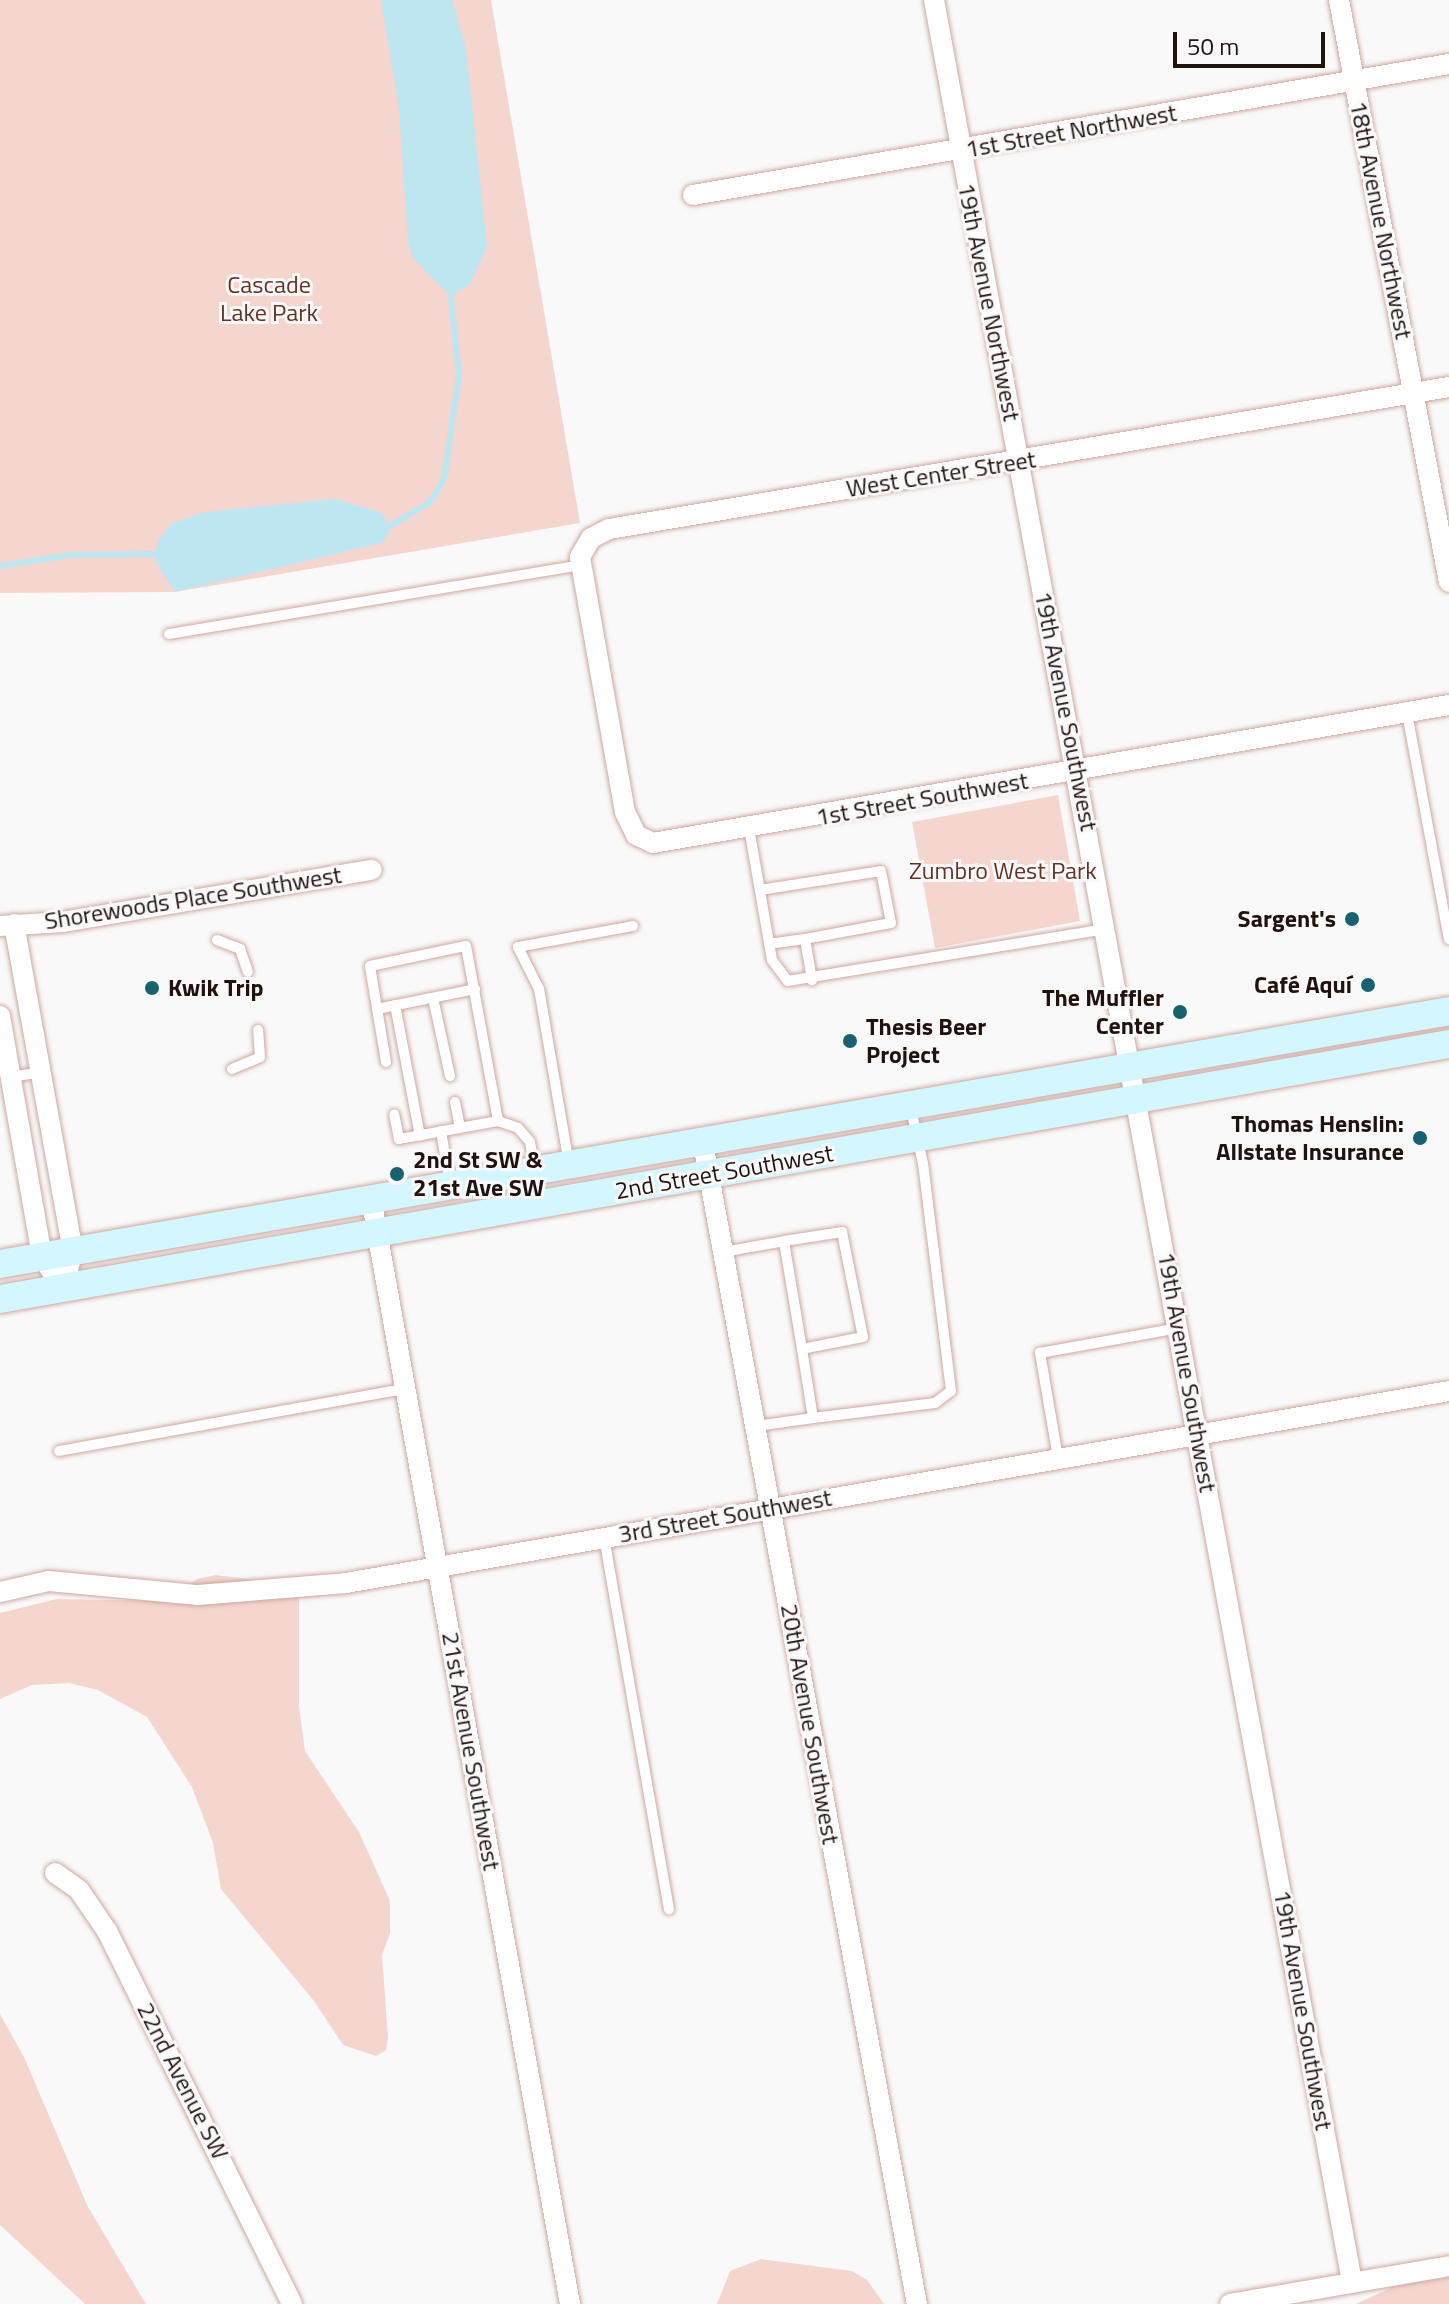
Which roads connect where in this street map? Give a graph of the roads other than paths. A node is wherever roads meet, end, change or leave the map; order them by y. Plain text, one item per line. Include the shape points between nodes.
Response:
1 (934, 0) edge
2 (1339, 0) edge
3 (1449, 64) edge
4 (1354, 81) junction
5 (961, 151) junction
6 (693, 195) dead end
7 (1449, 387) edge
8 (1415, 393) junction
9 (1019, 462) junction
10 (580, 565) junction
11 (1449, 582) edge
12 (169, 634) dead end
13 (1449, 705) edge
14 (1407, 713) junction
15 (1077, 772) junction
16 (749, 828) junction
17 (372, 870) dead end
18 (760, 890) junction
19 (7, 925) edge
20 (633, 926) dead end
21 (1107, 929) junction
22 (805, 939) junction
23 (1449, 939) edge
24 (217, 940) dead end
25 (769, 944) junction
26 (248, 972) dead end
27 (812, 980) junction
28 (475, 989) junction
29 (433, 998) junction
30 (395, 1005) junction
31 (377, 1009) junction
32 (1449, 1011) edge
33 (0, 1016) edge
34 (258, 1030) dead end
35 (1449, 1044) edge
36 (386, 1062) dead end
37 (232, 1069) dead end
38 (1134, 1069) junction
39 (41, 1072) junction
40 (450, 1076) dead end
41 (11, 1077) junction
42 (1139, 1099) junction
43 (455, 1102) dead end
44 (910, 1107) junction
45 (394, 1114) dead end
46 (498, 1121) junction
47 (460, 1128) junction
48 (441, 1131) junction
49 (420, 1136) junction
50 (917, 1137) junction
51 (703, 1143) junction
52 (569, 1166) junction
53 (535, 1171) junction
54 (709, 1175) junction
55 (450, 1185) junction
56 (371, 1198) junction
57 (377, 1233) junction
58 (784, 1241) junction
59 (73, 1251) junction
60 (723, 1252) junction
61 (42, 1257) junction
62 (0, 1264) edge
63 (63, 1288) junction
64 (0, 1299) edge
65 (1179, 1328) junction
66 (802, 1349) junction
67 (405, 1389) junction
68 (1449, 1391) edge
69 (813, 1418) junction
70 (756, 1426) junction
71 (1197, 1435) junction
72 (59, 1451) dead end
73 (1058, 1458) junction
74 (770, 1507) junction
75 (604, 1537) junction
76 (438, 1566) junction
77 (0, 1592) edge
78 (55, 1873) dead end
79 (669, 1909) dead end
80 (1449, 2266) edge
81 (1352, 2283) junction
82 (292, 2304) edge
83 (570, 2304) edge
84 (917, 2304) edge
85 (1230, 2304) edge

1 - 5 street, 19th Avenue Northwest
2 - 4 street, 18th Avenue Northwest
3 - 4 street, 1st Street Northwest
4 - 5 street, 1st Street Northwest
4 - 8 street, 18th Avenue Northwest
5 - 6 street, 1st Street Northwest
5 - 9 street, 19th Avenue Northwest
7 - 8 street, West Center Street
8 - 9 street, West Center Street
8 - 11 street, 18th Avenue Northwest
9 - 10 street, West Center Street via 609,529 585,545
9 - 15 street, 19th Avenue Southwest
10 - 12 lane
10 - 16 street, 1st Street Southwest via 625,812 636,835 664,843
13 - 14 street, 1st Street Southwest
14 - 15 street, 1st Street Southwest
14 - 23 lane
15 - 16 street, 1st Street Southwest
15 - 21 street, 19th Avenue Southwest
16 - 18 lane
17 - 19 street, Shorewoods Place Southwest via 63,922
18 - 22 lane via 881,871 891,923
18 - 25 lane
19 - 39 street, Shorewoods Place Southwest
20 - 52 lane via 518,947 539,989
21 - 27 lane
21 - 38 street, 19th Avenue Southwest
22 - 25 lane
22 - 27 lane
24 - 26 lane via 240,949
25 - 27 lane via 781,976 797,983
28 - 29 lane
28 - 31 lane via 466,946 370,966
28 - 46 lane
29 - 30 lane
29 - 40 lane
30 - 31 lane
30 - 49 lane
31 - 36 lane
32 - 38 main road, 2nd Street Southwest
33 - 41 street
34 - 37 lane via 260,1057
35 - 42 main road, 2nd Street Southwest
38 - 42 street, 19th Avenue Southwest
38 - 44 main road, 2nd Street Southwest
39 - 41 lane
39 - 59 street, Shorewoods Place Southwest
41 - 61 street
42 - 50 main road, 2nd Street Southwest
42 - 65 street, 19th Avenue Southwest
43 - 47 lane
44 - 50 lane
44 - 51 main road, 2nd Street Southwest
45 - 49 lane via 399,1139
46 - 47 lane
46 - 53 lane via 518,1128 530,1142
47 - 48 lane
48 - 49 lane
48 - 55 lane
50 - 54 main road, 2nd Street Southwest
50 - 69 lane via 951,1391 935,1403
51 - 52 main road, 2nd Street Southwest
51 - 54 street, 20th Avenue Southwest
52 - 53 main road, 2nd Street Southwest
53 - 55 main road, 2nd Street Southwest
54 - 57 main road, 2nd Street Southwest
54 - 60 street, 20th Avenue Southwest
55 - 56 main road, 2nd Street Southwest
56 - 57 street, 21st Avenue Southwest
56 - 59 main road, 2nd Street Southwest
57 - 63 main road, 2nd Street Southwest
57 - 67 street, 21st Avenue Southwest
58 - 60 lane
58 - 66 lane
58 - 66 lane via 842,1232 863,1337
59 - 61 main road, 2nd Street Southwest
59 - 63 street, Shorewoods Place Southwest
60 - 70 street, 20th Avenue Southwest
61 - 62 main road, 2nd Street Southwest
61 - 63 street
63 - 64 main road, 2nd Street Southwest
65 - 71 street, 19th Avenue Southwest
65 - 73 lane via 1040,1353
66 - 69 lane
67 - 72 lane
67 - 76 street, 21st Avenue Southwest
68 - 71 street, 3rd Street Southwest
69 - 70 lane
70 - 74 street, 20th Avenue Southwest
71 - 73 street, 3rd Street Southwest
71 - 81 street, 19th Avenue Southwest
73 - 74 street, 3rd Street Southwest
74 - 75 street, 3rd Street Southwest
74 - 84 street, 20th Avenue Southwest
75 - 76 street, 3rd Street Southwest
75 - 79 lane
76 - 77 street, 3rd Street Southwest via 245,1593 175,1594 76,1580
76 - 83 street, 21st Avenue Southwest
78 - 82 street, 22nd Avenue SW via 79,1890 107,1931
80 - 81 street
81 - 85 street

